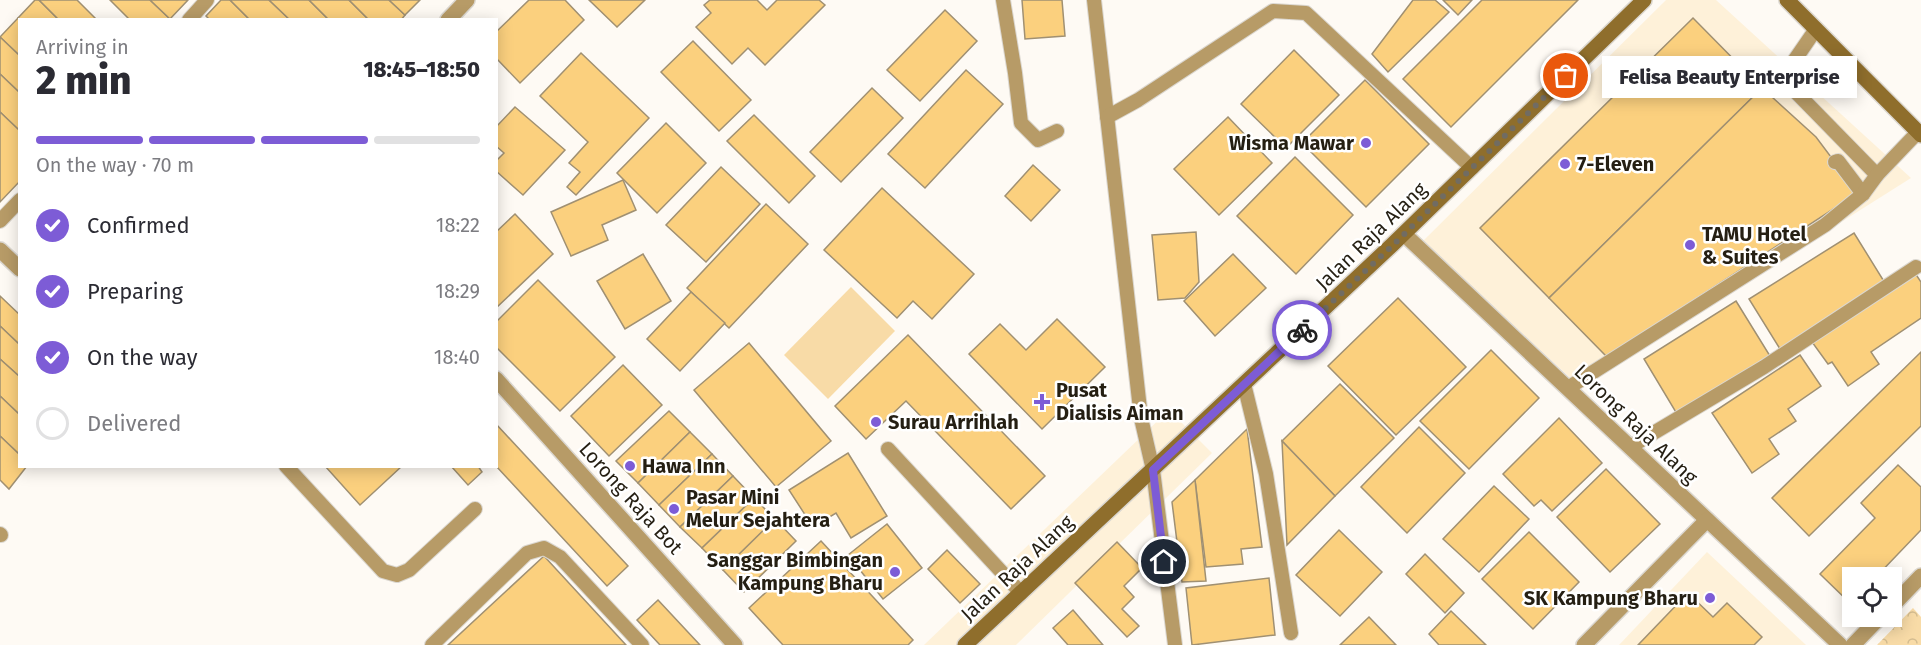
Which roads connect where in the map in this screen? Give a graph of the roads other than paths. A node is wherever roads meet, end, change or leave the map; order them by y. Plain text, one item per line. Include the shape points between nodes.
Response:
1 (207, 0) edge
2 (467, 0) edge
3 (1003, 0) edge
4 (1094, 0) edge
5 (1644, 0) edge
6 (1787, 0) edge
7 (191, 18) edge
8 (450, 18) edge
9 (1816, 29) junction
10 (1107, 117) junction
11 (1057, 131) dead end
12 (1920, 133) edge
13 (1835, 162) dead end
14 (1472, 168) junction
15 (1877, 175) junction
16 (1863, 194) junction
17 (18, 202) edge
18 (0, 220) edge
19 (1404, 234) junction
20 (1, 252) edge
21 (18, 267) edge
22 (1916, 267) dead end
23 (498, 381) edge
24 (1244, 384) junction
25 (1568, 388) junction
26 (1630, 447) junction
27 (888, 449) dead end
28 (288, 468) edge
29 (1153, 470) junction
30 (475, 509) dead end
31 (1707, 520) junction
32 (1921, 576) edge
33 (1021, 593) junction
34 (1902, 596) edge
35 (1870, 627) edge
36 (1290, 633) dead end
37 (432, 645) edge
38 (642, 645) edge
39 (735, 645) edge
40 (965, 645) edge
41 (1175, 645) edge
42 (1584, 645) edge
43 (1840, 645) edge
44 (1853, 645) edge

1 - 7 lane
2 - 8 street
3 - 11 lane via 1021,123 1038,140
4 - 10 lane
5 - 14 street, Jalan Raja Alang
6 - 9 street
9 - 12 street
9 - 15 lane via 1794,61 1786,82
10 - 14 lane via 1273,11 1306,13
10 - 29 lane via 1141,418
12 - 15 lane
13 - 16 lane
14 - 19 street, Jalan Raja Alang
15 - 16 lane
16 - 25 lane via 1825,225
17 - 18 lane
19 - 24 street, Jalan Raja Alang
19 - 25 street, Lorong Raja Alang
20 - 21 street
22 - 26 lane via 1764,367
23 - 39 street, Lorong Raja Bot
24 - 29 street, Jalan Raja Alang
24 - 36 lane via 1266,474
25 - 26 street, Lorong Raja Alang
26 - 31 street, Lorong Raja Alang
27 - 33 lane
28 - 30 lane via 383,571 397,575 409,570
29 - 33 street, Jalan Raja Alang
29 - 41 lane
31 - 42 street
31 - 43 street, Lorong Raja Alang
32 - 34 street
33 - 40 street, Jalan Raja Alang
35 - 44 street
37 - 38 lane via 527,553 544,548 560,557

